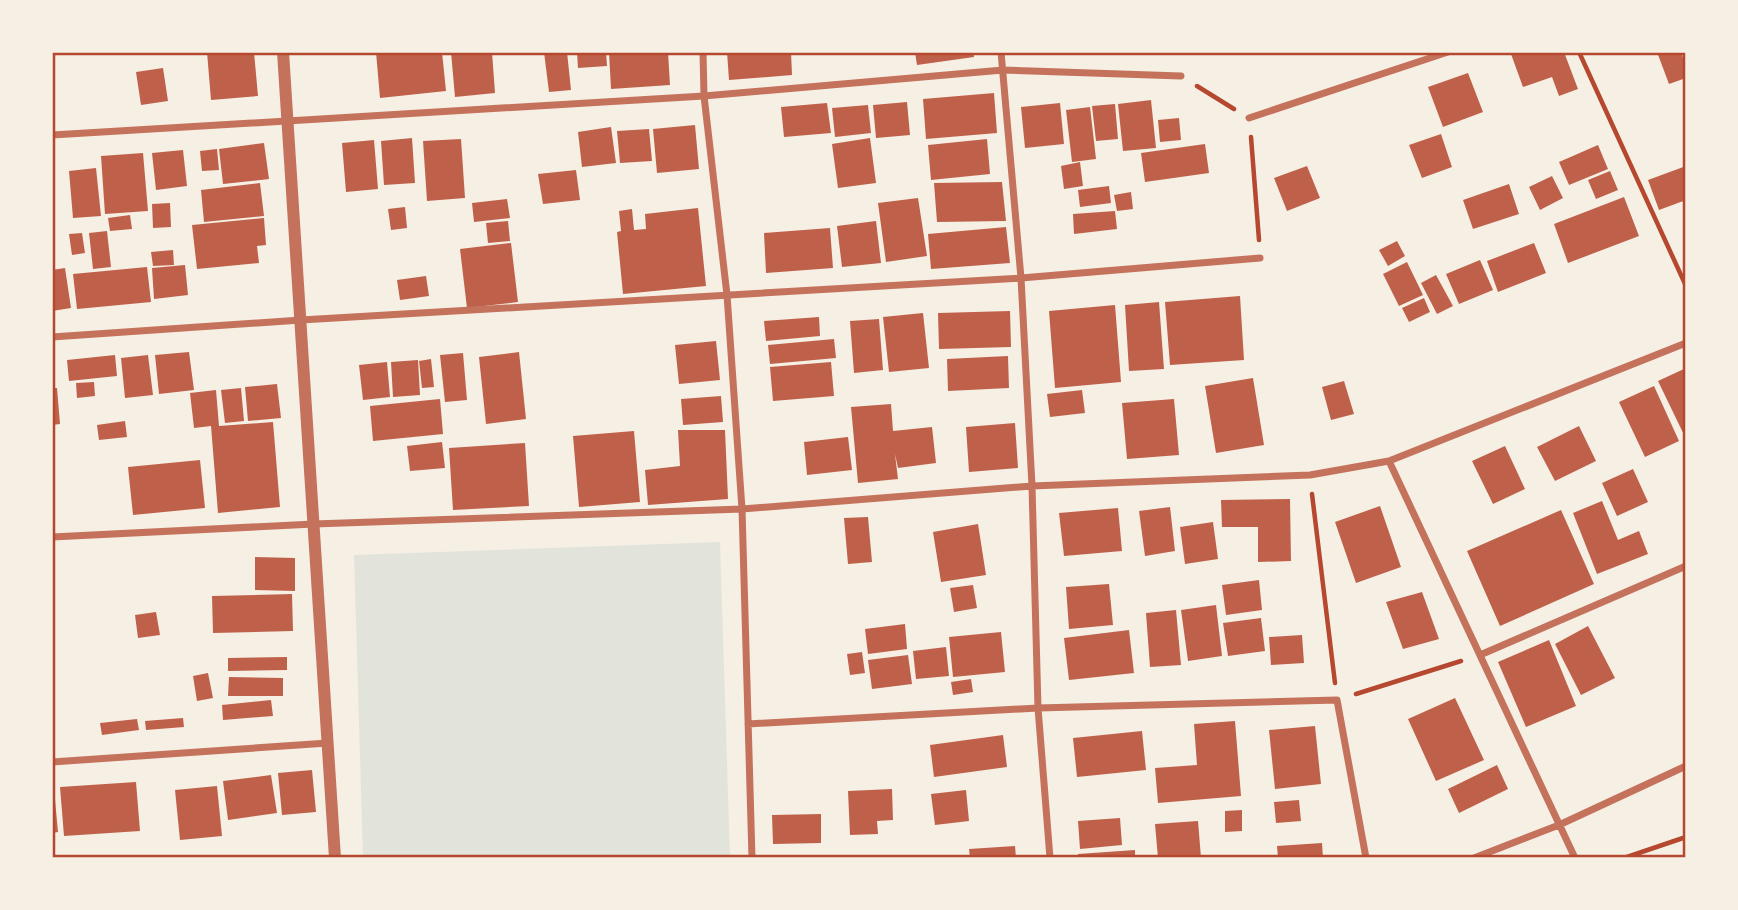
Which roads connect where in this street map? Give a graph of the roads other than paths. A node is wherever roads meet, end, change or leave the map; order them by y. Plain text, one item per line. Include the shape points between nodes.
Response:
1 (283, 52) edge
2 (703, 52) edge
3 (1001, 52) edge
4 (1448, 52) edge
5 (1003, 70) junction
6 (1181, 76) road end
7 (704, 96) junction
8 (1249, 118) road end
9 (288, 122) junction
10 (52, 135) edge
11 (1260, 258) road end
12 (1021, 278) junction
13 (727, 295) junction
14 (300, 320) junction
15 (52, 337) edge
16 (1685, 343) edge
17 (1389, 461) junction
18 (1032, 486) junction
19 (742, 509) junction
20 (314, 524) junction
21 (52, 537) edge
22 (1685, 566) edge
23 (1480, 655) junction
24 (1038, 708) junction
25 (748, 724) junction
26 (328, 743) junction
27 (52, 762) edge
28 (1685, 766) edge
29 (1559, 825) junction
30 (335, 858) edge
31 (752, 858) edge
32 (1050, 858) edge
33 (1366, 858) edge
34 (1474, 858) edge
35 (1575, 858) edge

1 - 9 street
2 - 7 street
3 - 5 street
4 - 8 street
5 - 6 street
5 - 7 street
5 - 12 street
7 - 9 street
7 - 13 street
9 - 10 street
9 - 14 street
11 - 12 street
12 - 13 street
12 - 18 street
13 - 14 street
13 - 19 street
14 - 15 street
14 - 20 street
16 - 17 street
17 - 18 street via 1310,475
17 - 23 street
18 - 19 street
18 - 24 street
19 - 20 street
19 - 25 street
20 - 21 street
20 - 26 street
22 - 23 street
23 - 29 street
24 - 25 street
24 - 32 street
24 - 33 street via 1337,700
25 - 31 street
26 - 27 street
26 - 30 street
28 - 29 street
29 - 34 street
29 - 35 street

